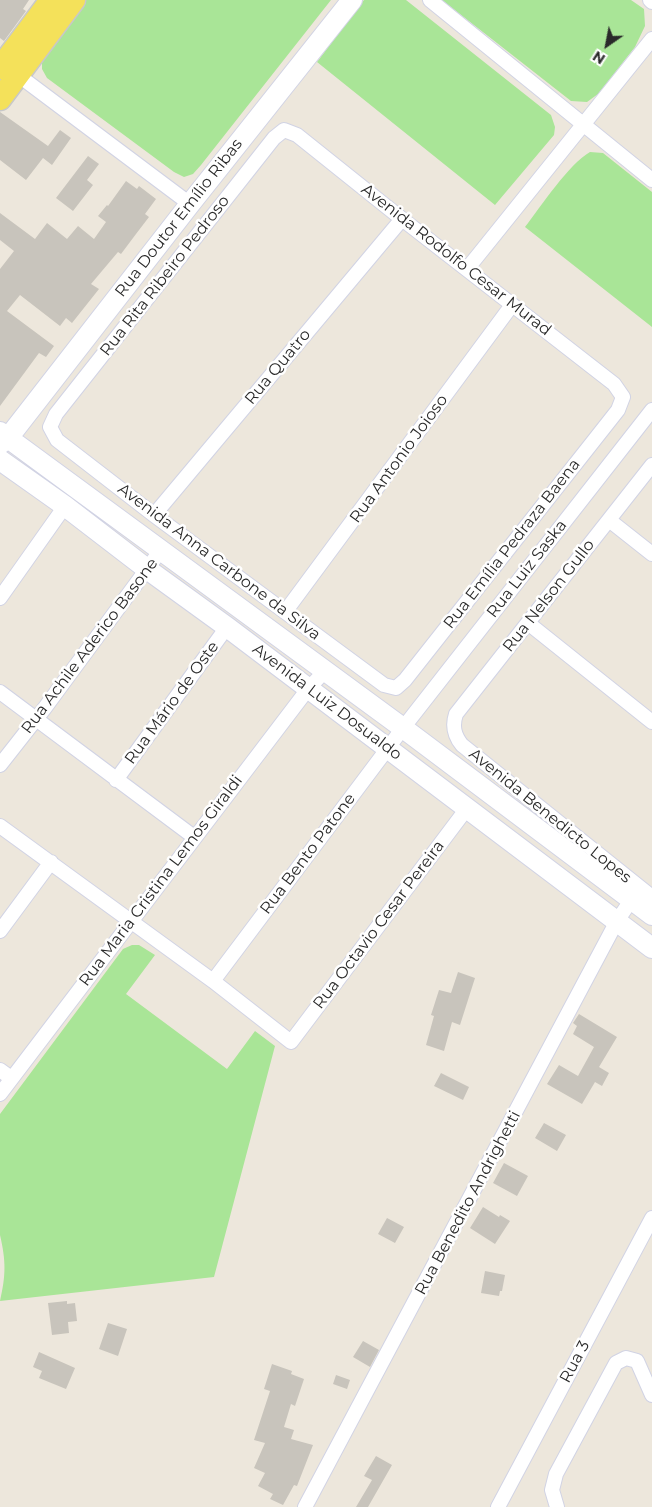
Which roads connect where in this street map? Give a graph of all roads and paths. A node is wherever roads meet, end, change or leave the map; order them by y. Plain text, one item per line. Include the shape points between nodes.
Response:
1 (51, 0) edge
2 (74, 0) edge
3 (352, 0) edge
4 (430, 0) edge
5 (652, 39) edge
6 (5, 67) edge
7 (0, 99) edge
8 (583, 124) junction
9 (284, 130) joint
10 (652, 180) edge
11 (190, 204) junction
12 (402, 219) junction
13 (467, 269) junction
14 (512, 305) junction
15 (623, 397) joint
16 (652, 410) edge
17 (50, 427) joint
18 (3, 438) edge
19 (0, 460) edge
20 (652, 465) edge
21 (65, 506) junction
22 (154, 514) junction
23 (608, 520) junction
24 (161, 550) junction
25 (652, 554) edge
26 (147, 569) junction
27 (0, 598) edge
28 (285, 612) junction
29 (528, 623) junction
30 (227, 626) junction
31 (326, 671) junction
32 (396, 688) joint
33 (308, 689) junction
34 (0, 692) edge
35 (36, 719) junction
36 (652, 722) edge
37 (403, 728) junction
38 (454, 730) joint
39 (388, 748) junction
40 (0, 765) edge
41 (116, 780) junction
42 (468, 807) junction
43 (0, 826) edge
44 (194, 837) junction
45 (50, 862) junction
46 (652, 897) edge
47 (632, 899) junction
48 (652, 915) edge
49 (132, 921) junction
50 (617, 921) junction
51 (0, 932) edge
52 (652, 948) edge
53 (213, 981) junction
54 (0, 1070) edge
55 (11, 1078) junction
56 (0, 1094) edge
57 (652, 1218) edge
58 (652, 1395) edge
59 (305, 1507) edge
60 (498, 1507) edge
61 (557, 1507) edge

1 - 6 main road
2 - 6 main road
3 - 11 street, Rua Doutor Emílio Ribas
4 - 8 street
5 - 8 street
6 - 7 main road
6 - 11 street
8 - 10 street
8 - 13 street
9 - 12 street, Avenida Rodolfo Cesar Murad via 297,134
9 - 17 street, Rua Rita Ribeiro Pedroso via 268,145 56,414
11 - 18 street, Rua Doutor Emílio Ribas
12 - 13 street, Avenida Rodolfo Cesar Murad
12 - 22 street, Rua Quatro
13 - 14 street, Avenida Rodolfo Cesar Murad
14 - 15 street, Avenida Rodolfo Cesar Murad via 614,384
14 - 28 street, Rua Antonio Joioso
15 - 32 street, Rua Emília Pedraza Baena via 618,410 412,673
16 - 37 street, Rua Luiz Saska
17 - 22 street, Avenida Anna Carbone da Silva via 57,440
18 - 24 street, Avenida Luiz Dosualdo
19 - 21 street, Avenida Luiz Dosualdo
20 - 23 street, Rua Nelson Gullo
21 - 26 street, Avenida Luiz Dosualdo
21 - 27 street
22 - 28 street, Avenida Anna Carbone da Silva
23 - 25 street
23 - 29 street, Rua Nelson Gullo
24 - 26 street, Rua Achile Aderico Basone
24 - 31 street, Avenida Luiz Dosualdo
26 - 30 street, Avenida Luiz Dosualdo
26 - 35 street, Rua Achile Aderico Basone
28 - 32 street, Avenida Anna Carbone da Silva via 384,685
29 - 36 street
29 - 38 street, Rua Nelson Gullo via 456,714
30 - 33 street, Avenida Luiz Dosualdo
30 - 41 street, Rua Mário de Oste
31 - 33 street, Rua Maria Cristina Lemos Giraldi
31 - 37 street, Avenida Luiz Dosualdo
33 - 39 street, Avenida Luiz Dosualdo
33 - 44 street, Rua Maria Cristina Lemos Giraldi
34 - 35 street
35 - 40 street, Rua Achile Aderico Basone
35 - 41 street
37 - 39 street, Rua Bento Patone
37 - 47 street, Avenida Luiz Dosualdo
38 - 46 street, Avenida Benedicto Lopes via 462,746
39 - 42 street, Avenida Luiz Dosualdo
39 - 53 street, Rua Bento Patone
41 - 44 street
42 - 50 street, Avenida Luiz Dosualdo
42 - 53 street, Rua Octavio Cesar Pereira via 291,1042
43 - 45 street
44 - 49 street, Rua Maria Cristina Lemos Giraldi
45 - 49 street
45 - 51 street
47 - 48 street, Avenida Luiz Dosualdo
47 - 50 street, Rua Benedito Andrighetti
49 - 53 street
49 - 55 street, Rua Maria Cristina Lemos Giraldi
50 - 52 street, Avenida Luiz Dosualdo
50 - 59 street, Rua Benedito Andrighetti
54 - 55 street
55 - 56 street, Rua Maria Cristina Lemos Giraldi
57 - 60 street, Rua 3
58 - 61 street via 638,1363 626,1358 615,1365 556,1474 553,1495

